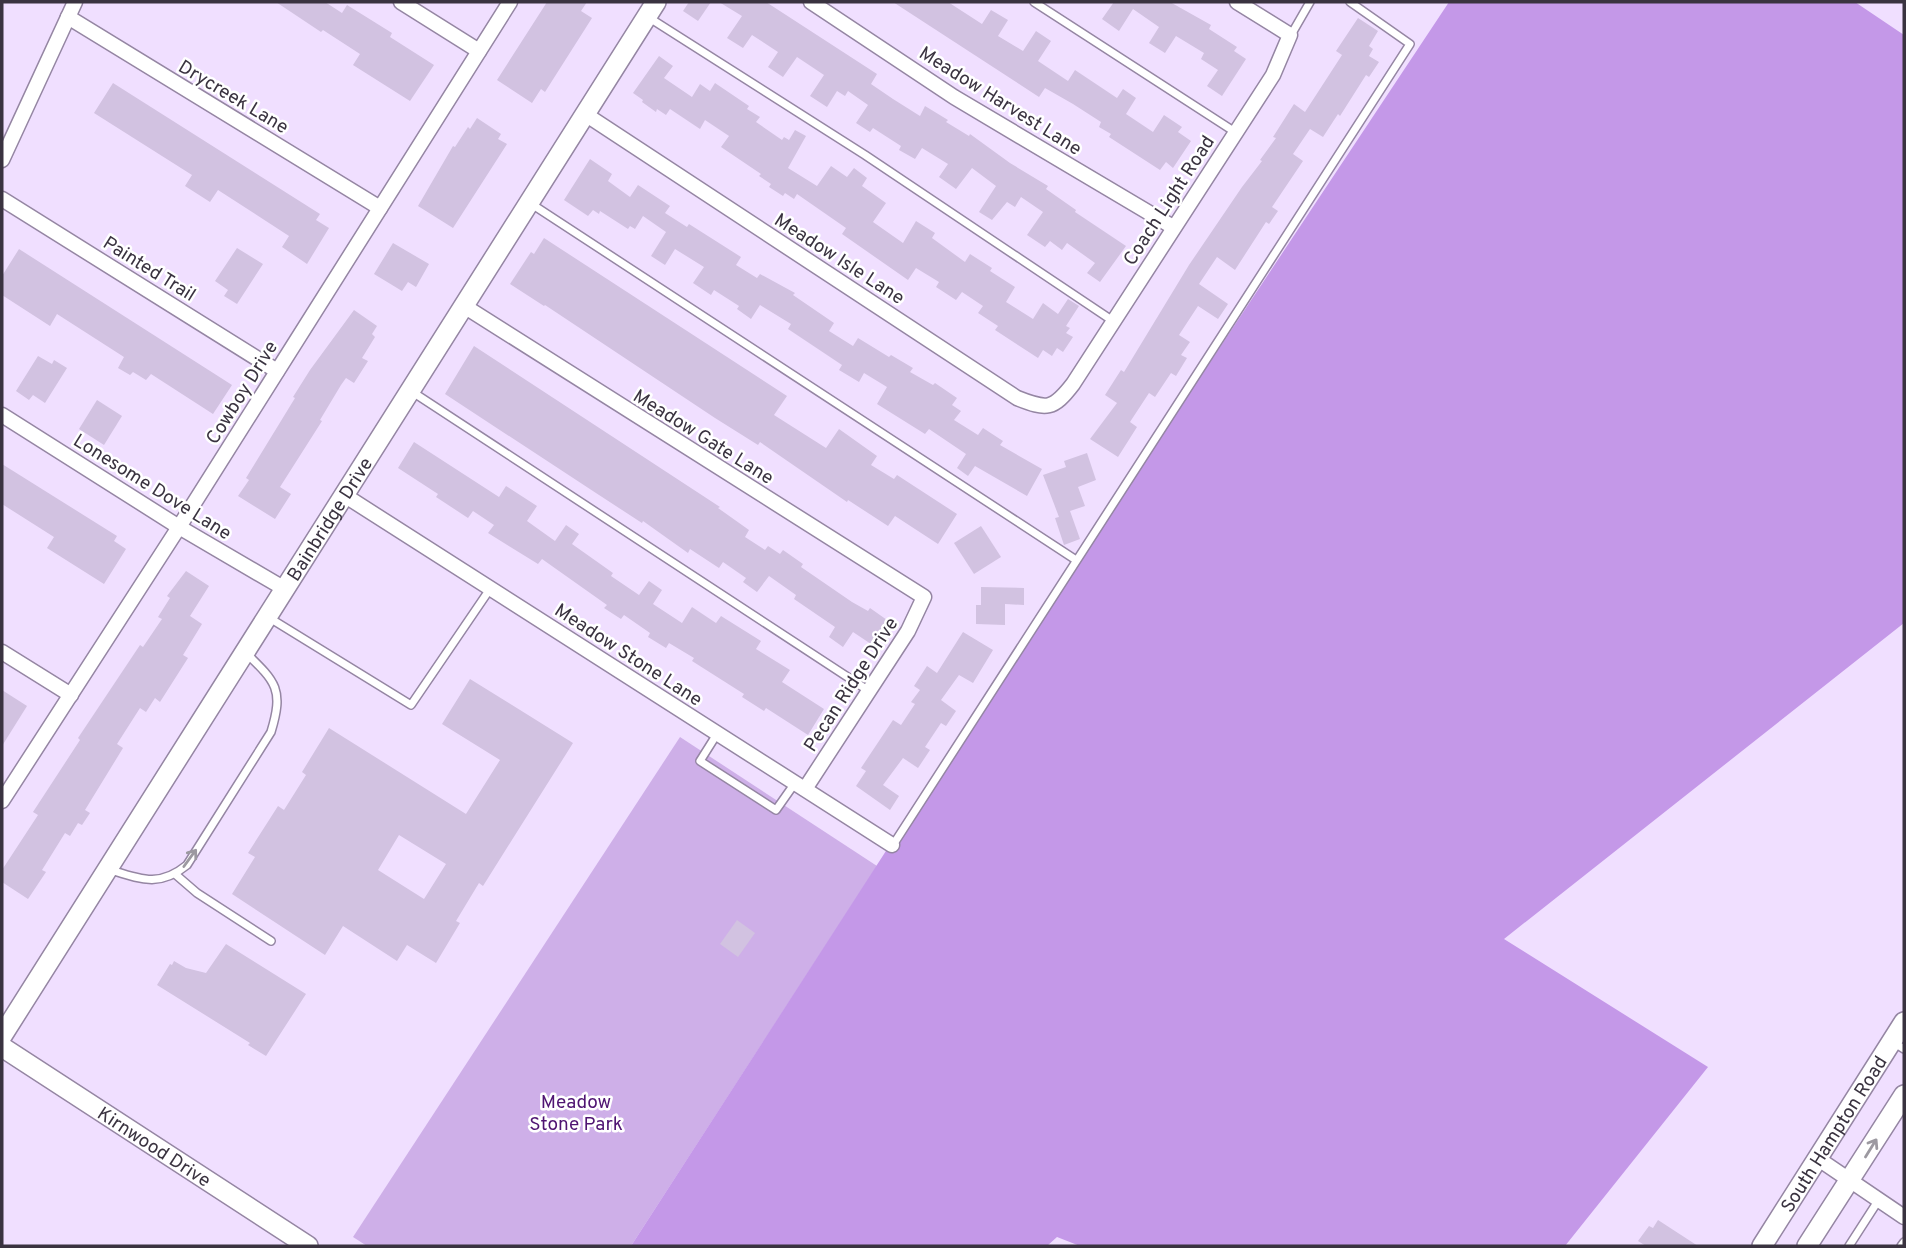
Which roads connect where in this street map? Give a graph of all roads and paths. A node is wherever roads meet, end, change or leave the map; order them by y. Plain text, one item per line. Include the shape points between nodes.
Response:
1 (75, 2) edge
2 (401, 2) edge
3 (510, 2) edge
4 (811, 2) edge
5 (1034, 2) edge
6 (1237, 2) edge
7 (1310, 2) edge
8 (1350, 2) edge
9 (652, 9) edge
10 (68, 17) junction
11 (1290, 36) junction
12 (479, 51) junction
13 (585, 114) junction
14 (1235, 132) junction
15 (2, 160) edge
16 (2, 198) edge
17 (529, 203) junction
18 (380, 208) junction
19 (1173, 227) junction
20 (464, 306) junction
21 (1113, 321) junction
22 (277, 371) junction
23 (1073, 384) joint
24 (410, 391) junction
25 (2, 415) edge
26 (344, 495) junction
27 (179, 527) junction
28 (1076, 560) junction
29 (285, 589) junction
30 (491, 589) junction
31 (924, 597) joint
32 (267, 617) junction
33 (2, 652) edge
34 (245, 652) junction
35 (869, 691) junction
36 (71, 695) junction
37 (717, 733) junction
38 (800, 786) junction
39 (2, 802) edge
40 (892, 845) joint
41 (108, 869) junction
42 (176, 874) junction
43 (271, 941) dead end
44 (1904, 1022) edge
45 (2, 1036) edge
46 (1898, 1045) edge
47 (2, 1047) edge
48 (1904, 1096) edge
49 (1817, 1158) junction
50 (1849, 1182) junction
51 (1878, 1200) junction
52 (1904, 1217) edge
53 (1904, 1242) edge
54 (308, 1246) edge
55 (1762, 1246) edge
56 (1807, 1246) edge
57 (1849, 1246) edge
58 (1901, 1246) edge

1 - 10 street
2 - 12 street
3 - 12 street, Cowboy Drive
4 - 19 street, Meadow Harvest Lane via 954,97
5 - 14 lane
6 - 11 street
7 - 11 lane
8 - 28 lane via 1410,44
9 - 13 street, Bainbridge Drive
9 - 21 lane
10 - 15 street
10 - 18 street, Drycreek Lane
11 - 14 street, Coach Light Road via 1273,75
12 - 18 street, Cowboy Drive
13 - 17 street, Bainbridge Drive
13 - 23 street, Meadow Isle Lane via 1017,398 1040,407 1059,402
14 - 19 street, Coach Light Road
16 - 22 street, Painted Trail
17 - 20 street, Bainbridge Drive
17 - 28 lane
18 - 22 street, Cowboy Drive
19 - 21 street, Coach Light Road
20 - 24 street, Bainbridge Drive
20 - 31 street, Meadow Gate Lane
21 - 23 street, Coach Light Road
22 - 27 street, Cowboy Drive
24 - 26 street, Bainbridge Drive
24 - 35 lane
25 - 27 street, Lonesome Dove Lane
26 - 29 street, Bainbridge Drive
26 - 30 street, Meadow Stone Lane
27 - 29 street, Lonesome Dove Lane
27 - 36 street, Cowboy Drive
28 - 40 lane
29 - 32 street, Bainbridge Drive
30 - 32 lane via 411,705
30 - 37 street, Meadow Stone Lane
31 - 35 street, Pecan Ridge Drive
32 - 34 street, Bainbridge Drive
33 - 36 street
34 - 41 street, Bainbridge Drive
42 -> 34 lane via 187,865 271,732 278,694 268,674
35 - 38 street, Pecan Ridge Drive
36 - 39 street, Cowboy Drive
37 - 38 street, Meadow Stone Lane
37 - 38 lane via 699,761 776,810
38 - 40 street, Meadow Stone Lane
41 - 42 lane via 142,880
41 - 45 street, Bainbridge Drive
42 - 43 lane
44 - 46 street, South Hampton Road
46 - 49 street, South Hampton Road
47 - 54 street, Kirnwood Drive
50 -> 48 street, South Hampton Road
49 - 50 street
49 - 55 street, South Hampton Road
50 - 51 street
50 - 56 street, South Hampton Road
51 - 52 street
51 - 57 lane
53 - 58 lane

